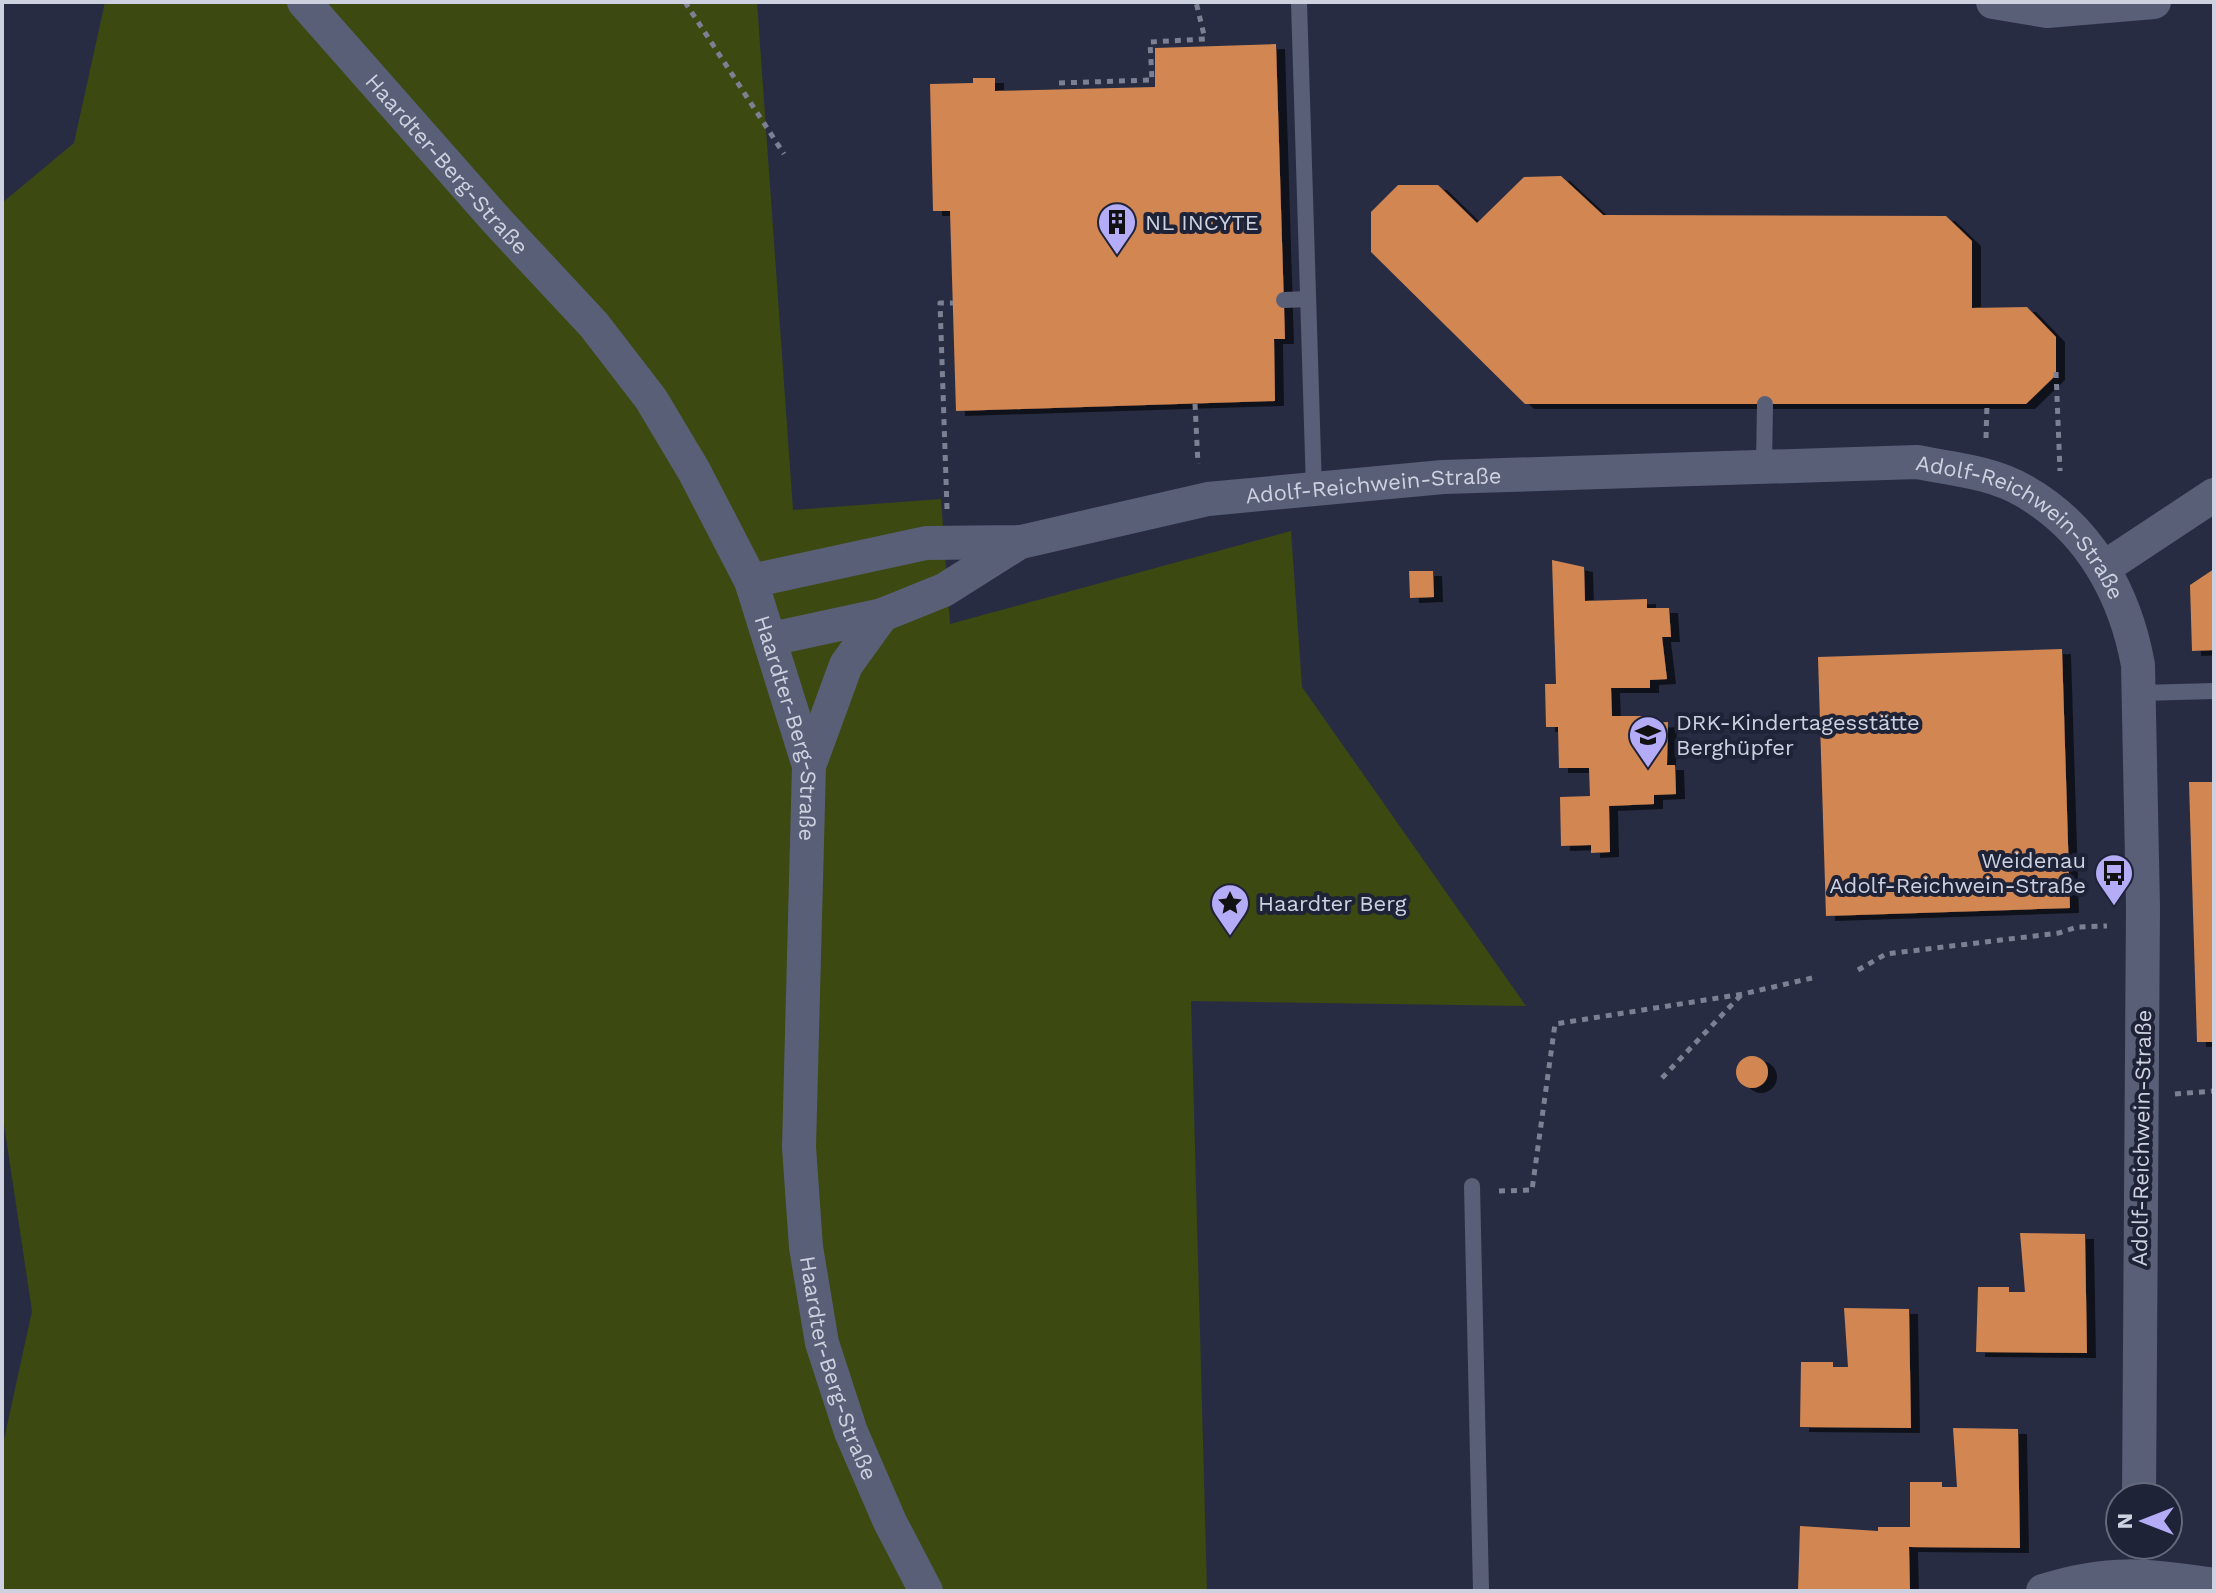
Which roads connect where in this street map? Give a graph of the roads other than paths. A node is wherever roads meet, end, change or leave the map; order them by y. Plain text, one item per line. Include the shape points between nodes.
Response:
1 (304, 2) edge
2 (1299, 2) edge
3 (1993, 2) edge
4 (2154, 2) edge
5 (1308, 299) junction
6 (1284, 300) dead end
7 (1765, 404) dead end
8 (1764, 465) junction
9 (1314, 489) junction
10 (2214, 495) edge
11 (1021, 542) junction
12 (2105, 567) junction
13 (751, 581) junction
14 (882, 615) junction
15 (771, 639) junction
16 (2214, 691) edge
17 (2140, 693) junction
18 (809, 766) junction
19 (1472, 1186) dead end
20 (2139, 1481) edge
21 (2140, 1570) edge
22 (2214, 1585) edge
23 (926, 1591) edge
24 (1481, 1591) edge
25 (2043, 1591) edge

1 - 13 street, Haardter-Berg-Straße via 594,325 651,399
2 - 5 lane
3 - 4 street via 2047,11
5 - 6 lane
5 - 9 lane
7 - 8 lane
8 - 9 street, Adolf-Reichwein-Straße via 1443,477
8 - 12 street, Adolf-Reichwein-Straße via 1917,462 1984,475 2023,491 2075,532
9 - 11 street, Adolf-Reichwein-Straße via 1208,499
10 - 12 street
11 - 13 street, Adolf-Reichwein-Straße via 926,543
11 - 14 street, Adolf-Reichwein-Straße via 944,590
12 - 17 street, Adolf-Reichwein-Straße via 2131,628
13 - 15 street, Haardter-Berg-Straße
14 - 15 street, Adolf-Reichwein-Straße
14 - 18 street via 846,665
15 - 18 street, Haardter-Berg-Straße
16 - 17 lane
17 - 20 street, Adolf-Reichwein-Straße
18 - 23 street, Haardter-Berg-Straße via 799,1147 806,1247 822,1343 851,1432
19 - 24 lane
21 - 22 street
21 - 25 street

